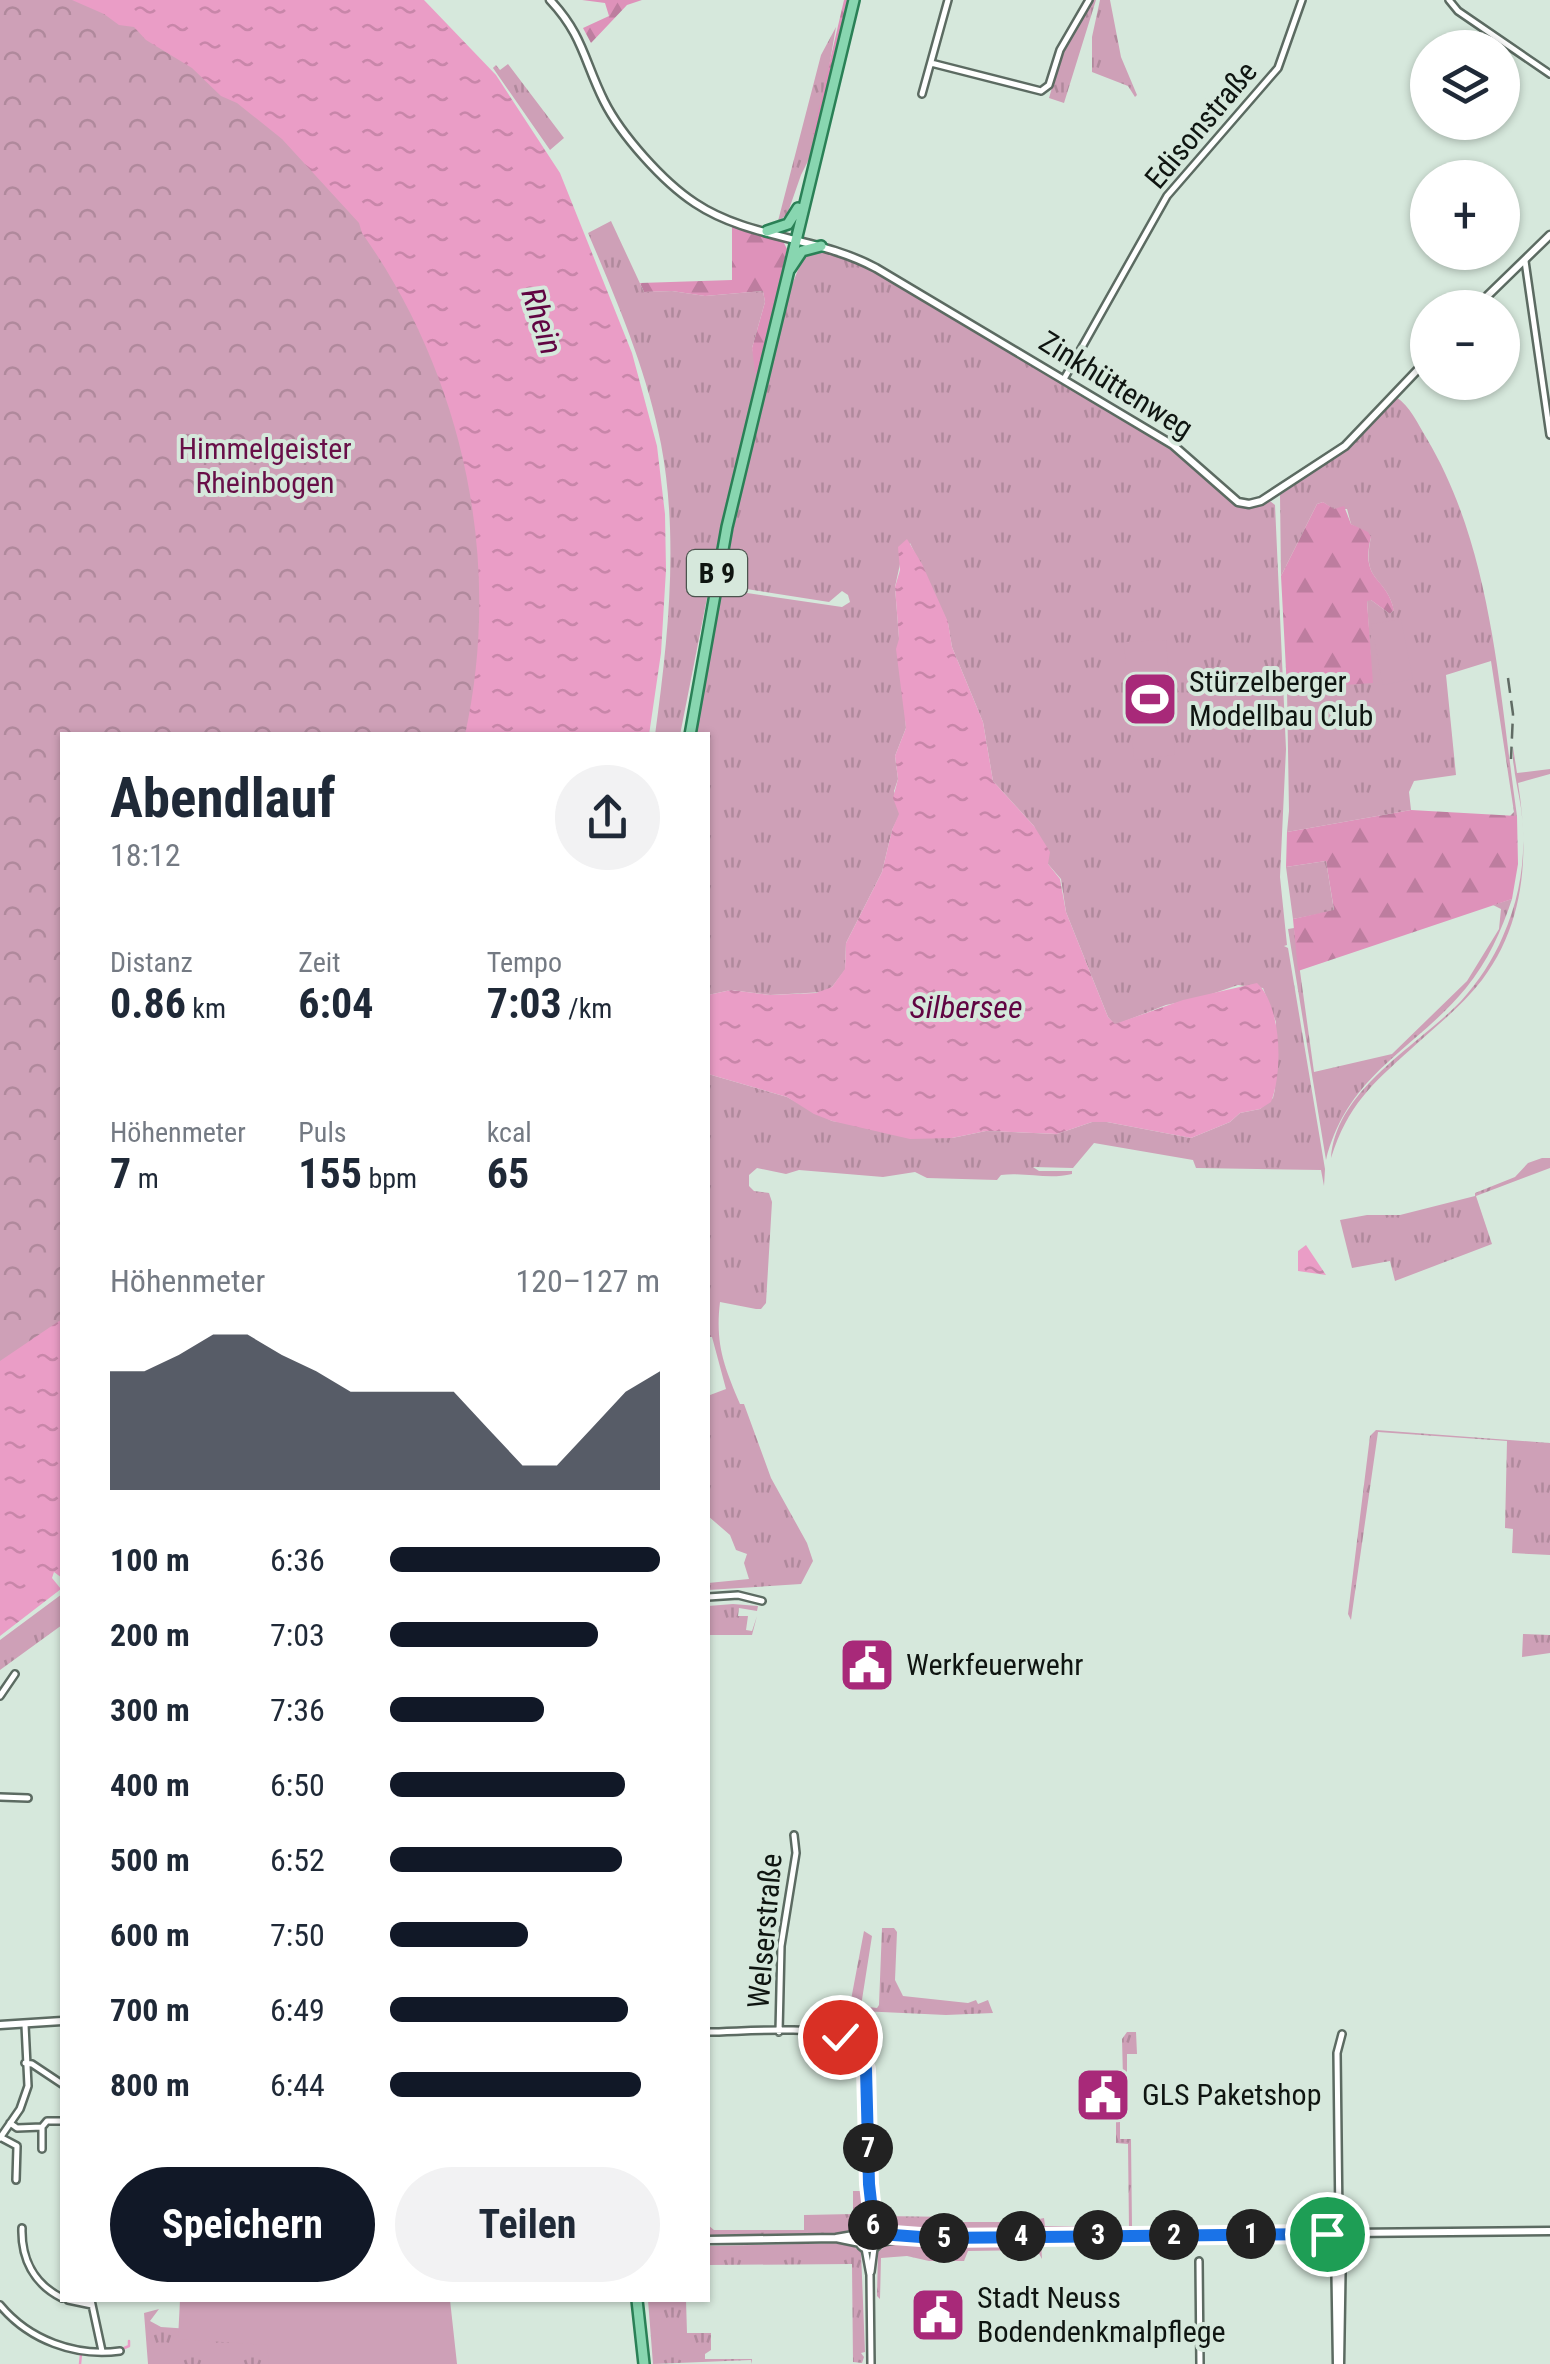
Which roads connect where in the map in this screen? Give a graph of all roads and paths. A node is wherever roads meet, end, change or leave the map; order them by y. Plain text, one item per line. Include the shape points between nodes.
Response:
1 (550, 0) edge
2 (854, 0) edge
3 (948, 0) edge
4 (1089, 0) edge
5 (1302, 0) edge
6 (1449, 0) edge
7 (931, 63) junction
8 (1550, 74) edge
9 (922, 94) dead end
10 (805, 197) junction
11 (768, 230) junction
12 (1550, 235) edge
13 (794, 238) junction
14 (821, 246) junction
15 (1525, 258) junction
16 (786, 275) junction
17 (1494, 290) edge
18 (1410, 377) edge
19 (1064, 379) junction
20 (1550, 435) edge
21 (691, 732) edge
22 (710, 1597) edge
23 (762, 1601) dead end
24 (15, 1674) dead end
25 (0, 1696) edge
26 (0, 1797) edge
27 (28, 1798) dead end
28 (794, 1834) dead end
29 (60, 2022) edge
30 (0, 2025) edge
31 (25, 2025) junction
32 (710, 2032) edge
33 (780, 2032) junction
34 (1342, 2034) dead end
35 (25, 2062) junction
36 (60, 2083) edge
37 (60, 2121) edge
38 (6, 2124) edge
39 (42, 2127) junction
40 (0, 2137) edge
41 (42, 2149) dead end
42 (16, 2180) dead end
43 (1339, 2222) junction
44 (22, 2228) dead end
45 (1550, 2231) edge
46 (1349, 2233) junction
47 (1327, 2234) junction
48 (870, 2238) junction
49 (710, 2240) edge
50 (1338, 2243) junction
51 (1200, 2261) dead end
52 (60, 2296) edge
53 (92, 2302) edge
54 (637, 2302) edge
55 (2, 2310) edge
56 (120, 2351) dead end
57 (102, 2352) junction
58 (644, 2364) edge
59 (871, 2364) edge
60 (1200, 2364) edge
61 (1339, 2364) edge

1 - 11 street, Zinkhüttenweg via 578,36 612,114 669,182 717,216
2 - 10 main road, B 9
3 - 7 street
4 - 7 street via 1045,89
5 - 19 street, Edisonstraße via 1278,68 1176,182
6 - 8 street
7 - 9 street
10 - 11 main road via 788,224
10 - 13 main road, B 9
11 - 13 street, Zinkhüttenweg
12 - 15 street
13 - 14 street, Zinkhüttenweg
13 - 16 main road, B 9
14 - 16 main road via 802,251
14 - 19 street, Zinkhüttenweg via 876,268
15 - 17 street
15 - 20 street
16 - 21 main road, B 9 via 720,556
18 - 19 street, Zinkhüttenweg via 1334,454 1249,504 1234,500 1182,451
22 - 23 street
24 - 25 street
26 - 27 street
28 - 33 street, Welserstraße via 781,1946
29 - 31 street
30 - 31 street
31 - 35 street
32 - 33 street
33 - 48 street via 830,2034 848,2041 862,2058 868,2080
34 - 43 street
35 - 36 street
35 - 38 street via 27,2092
37 - 39 street
38 - 39 street
38 - 40 street
39 - 41 street
40 - 42 street via 17,2146
43 - 46 street
43 - 47 street
44 - 52 street via 31,2269
45 - 46 street
46 - 50 street
47 - 48 street
47 - 50 street
48 - 49 street
48 - 59 street
50 - 61 street
51 - 60 street
53 - 57 street
54 - 58 main road
55 - 57 street via 44,2340
56 - 57 street

